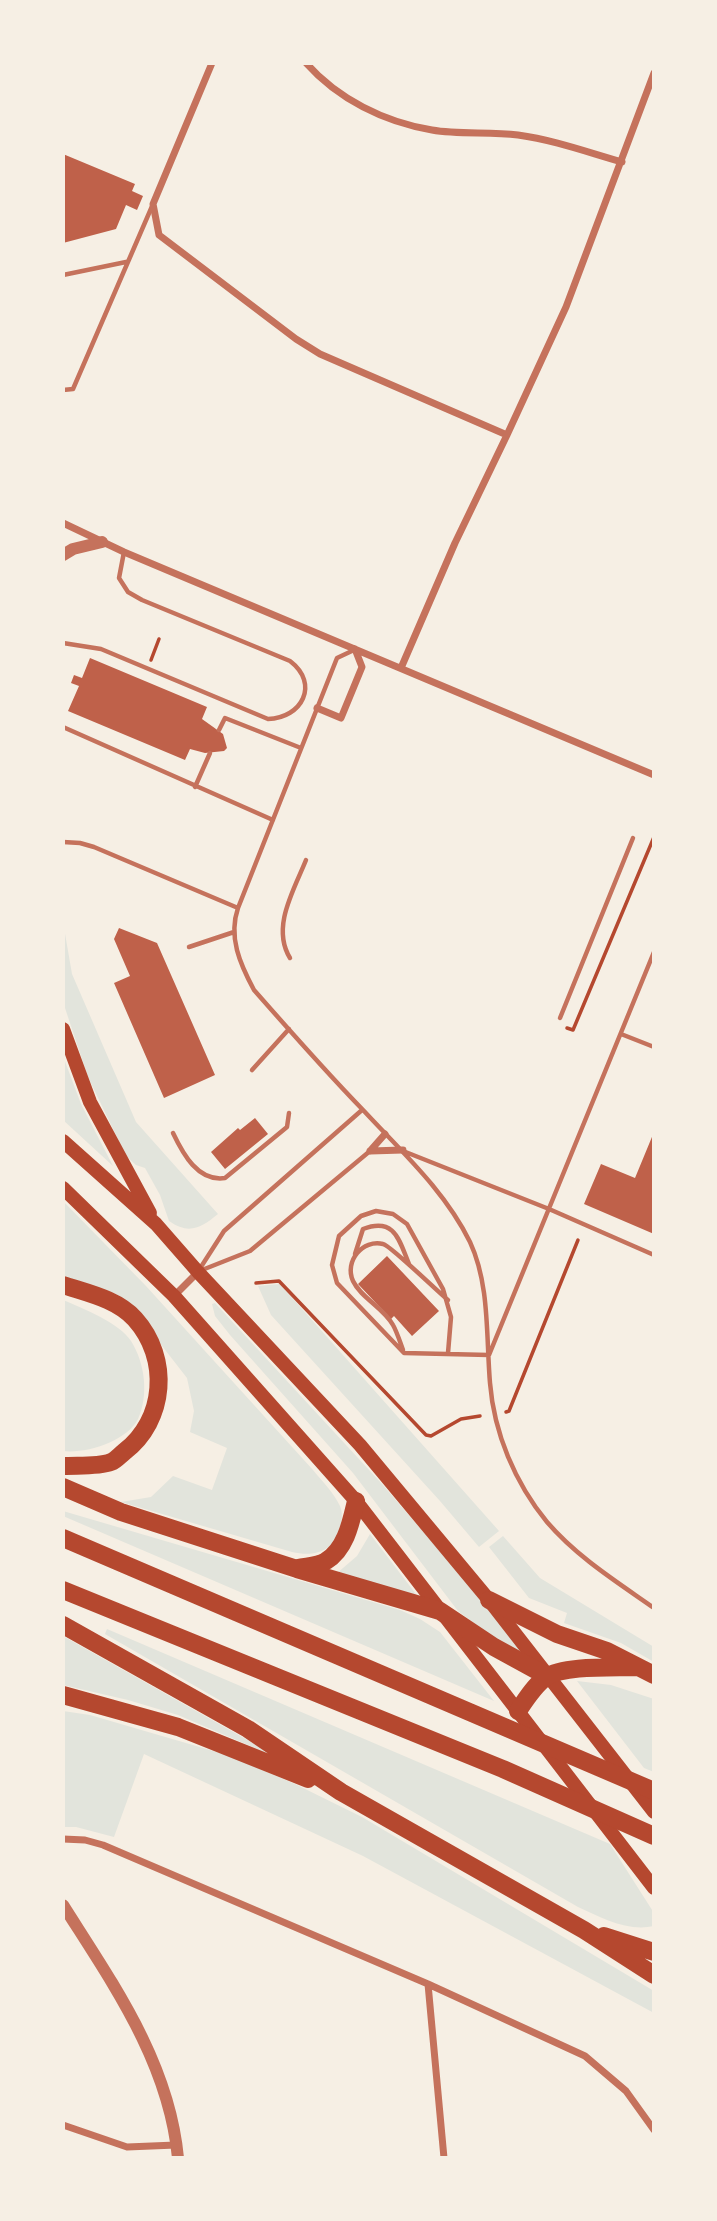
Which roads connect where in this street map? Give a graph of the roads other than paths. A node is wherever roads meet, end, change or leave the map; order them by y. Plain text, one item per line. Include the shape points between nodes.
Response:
1 (212, 63) edge
2 (306, 63) edge
3 (654, 73) edge
4 (622, 162) junction
5 (153, 204) junction
6 (127, 262) junction
7 (63, 275) edge
8 (63, 390) edge
9 (507, 435) junction
10 (63, 523) edge
11 (102, 542) junction
12 (124, 552) junction
13 (63, 555) edge
14 (63, 643) edge
15 (355, 649) junction
16 (401, 668) junction
17 (317, 708) junction
18 (63, 727) edge
19 (219, 730) dead end
20 (301, 748) junction
21 (210, 753) dead end
22 (654, 775) edge
23 (195, 788) junction
24 (273, 820) junction
25 (633, 838) dead end
26 (63, 842) edge
27 (306, 860) dead end
28 (238, 908) junction
29 (233, 932) junction
30 (190, 947) dead end
31 (654, 952) edge
32 (290, 958) dead end
33 (560, 1018) dead end
34 (63, 1029) edge
35 (289, 1029) junction
36 (621, 1034) junction
37 (654, 1047) edge
38 (252, 1070) dead end
39 (362, 1110) junction
40 (289, 1113) dead end
41 (173, 1133) dead end
42 (385, 1134) junction
43 (63, 1141) edge
44 (403, 1150) junction
45 (370, 1151) junction
46 (63, 1188) edge
47 (549, 1209) junction
48 (156, 1224) junction
49 (654, 1255) edge
50 (353, 1258) junction
51 (411, 1268) junction
52 (198, 1272) junction
53 (63, 1285) edge
54 (174, 1296) junction
55 (449, 1301) junction
56 (404, 1353) junction
57 (448, 1353) junction
58 (489, 1356) junction
59 (63, 1466) edge
60 (63, 1488) edge
61 (356, 1501) junction
62 (63, 1538) edge
63 (297, 1569) junction
64 (63, 1590) edge
65 (489, 1600) junction
66 (654, 1608) edge
67 (440, 1611) junction
68 (63, 1625) edge
69 (647, 1671) edge
70 (547, 1676) junction
71 (63, 1695) edge
72 (518, 1711) junction
73 (654, 1791) edge
74 (341, 1792) junction
75 (654, 1812) edge
76 (654, 1836) edge
77 (63, 1839) edge
78 (654, 1888) edge
79 (63, 1905) edge
80 (584, 1930) junction
81 (654, 1937) edge
82 (630, 1944) junction
83 (654, 1952) edge
84 (654, 1975) edge
85 (428, 1984) junction
86 (63, 2125) edge
87 (654, 2130) edge
88 (177, 2151) edge
89 (444, 2158) edge

1 - 5 street
2 - 4 street via 338,93 372,112 432,130 551,140
3 - 4 street
4 - 9 street via 566,307
5 - 6 lane
5 - 9 street via 159,235 296,339 320,354
6 - 7 lane
6 - 8 lane via 73,389
9 - 16 street
10 - 11 street
11 - 12 street
11 - 13 street
12 - 14 lane via 120,578 128,592 300,669 306,681 299,705 281,719 268,719 101,649
12 - 15 street
15 - 16 street
15 - 17 lane via 337,658
15 - 17 street via 362,667 341,718
16 - 22 street
17 - 20 lane
18 - 23 lane
19 - 20 lane via 225,718
20 - 24 lane
21 - 23 lane
23 - 24 lane
24 - 28 lane
25 - 33 lane
26 - 28 lane via 94,848
27 - 32 lane via 282,926
28 - 29 lane
29 - 30 lane
29 - 35 lane via 254,990
31 - 36 lane
34 - 48 main road via 90,1102
35 - 38 lane
35 - 39 lane
36 - 37 lane
36 - 47 lane
39 - 42 lane
39 - 52 lane via 224,1231
40 - 41 lane via 287,1127 225,1178 201,1174
42 - 44 lane
42 - 45 street
43 - 48 main road
44 - 45 street
44 - 47 lane
44 - 58 lane via 442,1198 471,1245 484,1296
45 - 52 lane via 250,1251
46 - 54 main road
47 - 49 lane
47 - 58 lane
48 - 52 main road
50 - 51 lane via 369,1243 381,1243 391,1246
50 - 51 lane via 363,1229 380,1225 397,1235
50 - 56 lane via 354,1283 393,1324
51 - 55 lane
52 - 54 street
52 - 65 main road via 360,1445
53 - 59 highway via 110,1300 134,1317 150,1339 159,1380 154,1416 136,1443 111,1462
54 - 61 main road
55 - 56 lane via 407,1224 393,1214 376,1211 361,1216 339,1236 332,1265 337,1283
55 - 57 lane
56 - 57 lane
57 - 58 lane
58 - 66 lane via 498,1435 547,1522 582,1555
60 - 63 highway via 121,1512
61 - 63 highway via 339,1550 325,1563
61 - 67 main road
62 - 73 highway
63 - 67 highway
64 - 76 highway via 503,1769
65 - 69 highway via 556,1634
65 - 70 main road
67 - 70 highway
67 - 72 main road
68 - 74 highway via 248,1729
69 - 70 highway via 566,1671
70 - 72 highway
70 - 75 main road
71 - 74 highway via 178,1727
72 - 78 main road
74 - 80 highway
77 - 85 street via 103,1845
79 - 88 street via 147,2045 168,2103
80 - 82 highway
80 - 84 highway
81 - 82 highway
82 - 83 highway
85 - 87 street via 585,2056 626,2091
85 - 89 street
86 - 88 street via 127,2147

